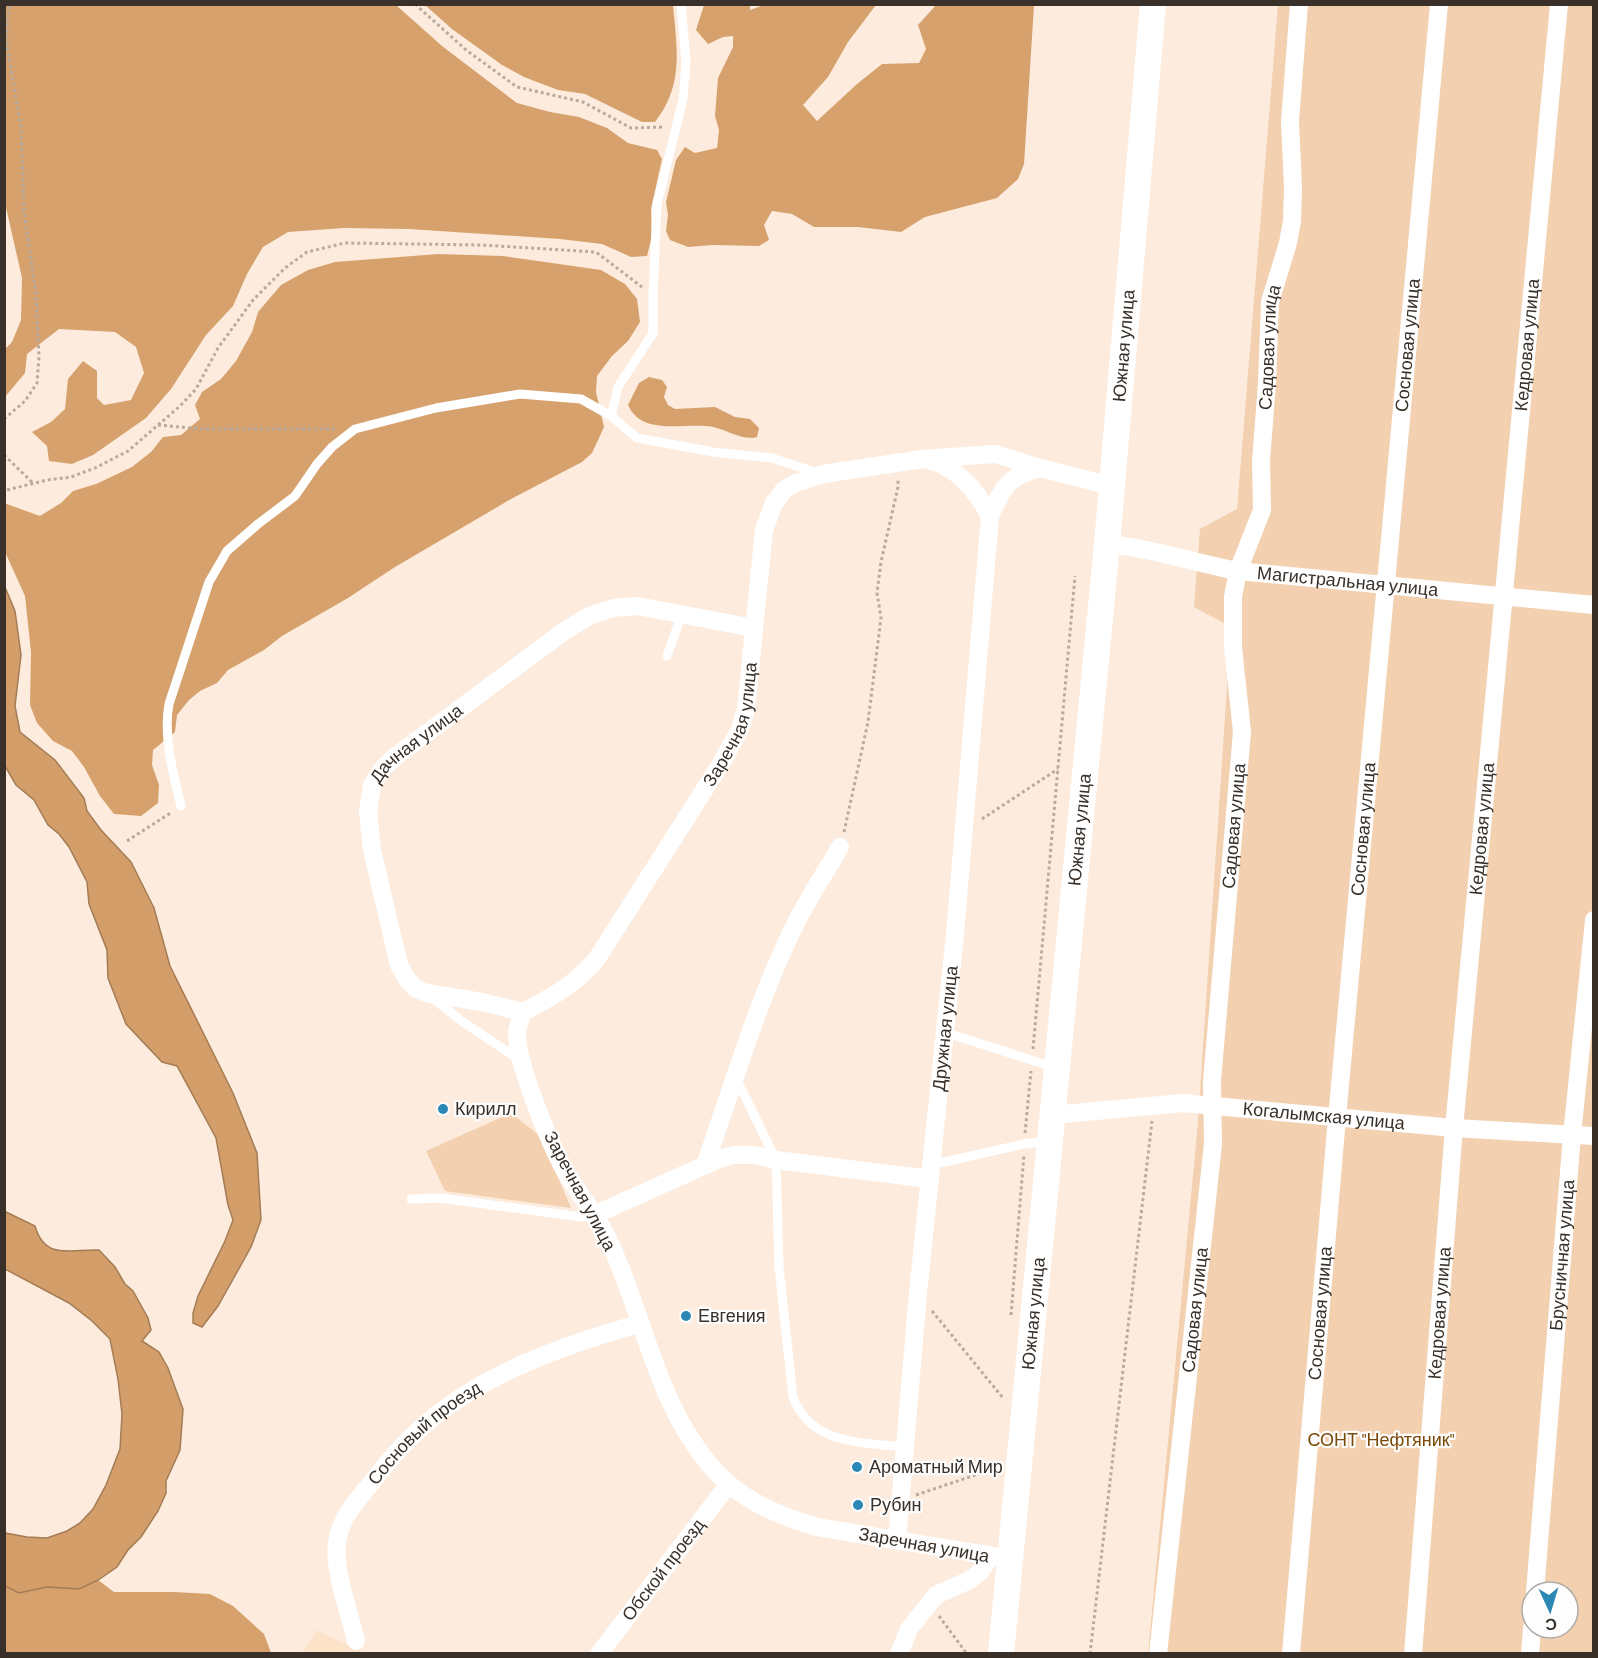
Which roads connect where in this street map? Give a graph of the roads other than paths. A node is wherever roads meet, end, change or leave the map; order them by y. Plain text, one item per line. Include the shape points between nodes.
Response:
1 (681, 4) edge
2 (1153, 4) edge
3 (1299, 4) edge
4 (1438, 4) edge
5 (1559, 4) edge
6 (611, 416) junction
7 (923, 459) junction
8 (1040, 468) junction
9 (823, 474) junction
10 (1111, 486) junction
11 (990, 516) junction
12 (1107, 543) junction
13 (1238, 571) junction
14 (1384, 586) junction
15 (1503, 597) junction
16 (1593, 606) edge
17 (682, 614) junction
18 (754, 628) junction
19 (667, 656) dead end
20 (181, 806) road end
21 (840, 847) road end
22 (1593, 920) edge
23 (426, 993) junction
24 (523, 1012) junction
25 (944, 1032) junction
26 (522, 1061) junction
27 (1057, 1069) junction
28 (736, 1077) junction
29 (1212, 1104) junction
30 (1053, 1115) junction
31 (1337, 1118) junction
32 (1454, 1128) junction
33 (1572, 1135) junction
34 (1593, 1136) edge
35 (1050, 1141) junction
36 (776, 1160) junction
37 (705, 1164) junction
38 (930, 1172) junction
39 (411, 1199) dead end
40 (594, 1215) junction
41 (639, 1324) junction
42 (904, 1447) junction
43 (728, 1485) junction
44 (897, 1540) junction
45 (1001, 1558) junction
46 (1536, 1580) edge
47 (356, 1641) dead end
48 (901, 1652) edge
49 (599, 1653) edge
50 (1001, 1653) edge
51 (1158, 1653) edge
52 (1291, 1653) edge
53 (1413, 1653) edge

1 - 6 lane via 686,61 683,99 657,204 653,333 618,387
2 - 10 street, Южная улица
3 - 13 street, Садовая улица via 1290,121 1292,221 1270,302 1262,510
4 - 14 street, Сосновая улица
5 - 15 street, Кедровая улица
6 - 9 lane via 637,438 772,458
6 - 20 lane via 581,399 519,394 436,408 356,429 332,447 295,496 227,551 209,582 166,721
7 - 8 street, Заречная улица via 994,454
7 - 9 street, Заречная улица
7 - 11 street via 941,464 964,479
8 - 10 street, Заречная улица
8 - 11 street, Дружная улица via 1022,473 1007,484
9 - 18 street, Заречная улица via 784,490 768,515
10 - 12 street, Южная улица
11 - 25 street, Дружная улица
12 - 13 street, Магистральная улица
12 - 27 street, Южная улица
13 - 14 street, Магистральная улица
13 - 29 street, Садовая улица via 1233,597 1233,647 1242,732
14 - 15 street, Магистральная улица
14 - 31 street, Сосновая улица
15 - 16 street, Магистральная улица
15 - 32 street, Кедровая улица
17 - 18 street, Дачная улица
17 - 19 lane
17 - 23 street, Дачная улица via 637,606 589,616 396,756 378,775 368,798 372,850 399,965 415,988
18 - 24 street, Заречная улица via 746,709 731,746 598,957 572,984
21 - 28 street via 798,918
22 - 33 street, Брусничная улица
23 - 24 street
23 - 26 lane
24 - 26 street, Заречная улица via 517,1031
25 - 27 lane
25 - 38 street, Дружная улица
26 - 40 street, Заречная улица via 564,1168
27 - 30 street, Южная улица
28 - 36 lane
28 - 37 street
29 - 30 street, Когалымская улица via 1182,1102
29 - 31 street, Когалымская улица
29 - 51 street, Садовая улица via 1213,1144
30 - 35 street, Южная улица
31 - 32 street, Когалымская улица
31 - 52 street, Сосновая улица
32 - 33 street, Когалымская улица
32 - 53 street, Кедровая улица
33 - 34 street, Когалымская улица
33 - 46 street, Брусничная улица
35 - 38 lane via 1024,1144
35 - 45 street, Южная улица
36 - 37 street via 734,1155
36 - 38 street
36 - 42 lane via 779,1267 793,1397 798,1412 827,1435 846,1441
37 - 40 street
38 - 42 street, Дружная улица
39 - 40 lane via 440,1198 582,1217
40 - 41 street, Заречная улица via 617,1260
41 - 43 street, Заречная улица via 681,1425
41 - 47 street, Сосновый проезд via 585,1339 490,1380 447,1406 390,1459 349,1511 337,1543 339,1572
42 - 44 street, Дружная улица
43 - 44 street, Заречная улица via 787,1519
43 - 49 street, Обской проезд
44 - 45 street, Заречная улица
45 - 48 street via 970,1581 936,1594 909,1629
45 - 50 street, Южная улица

